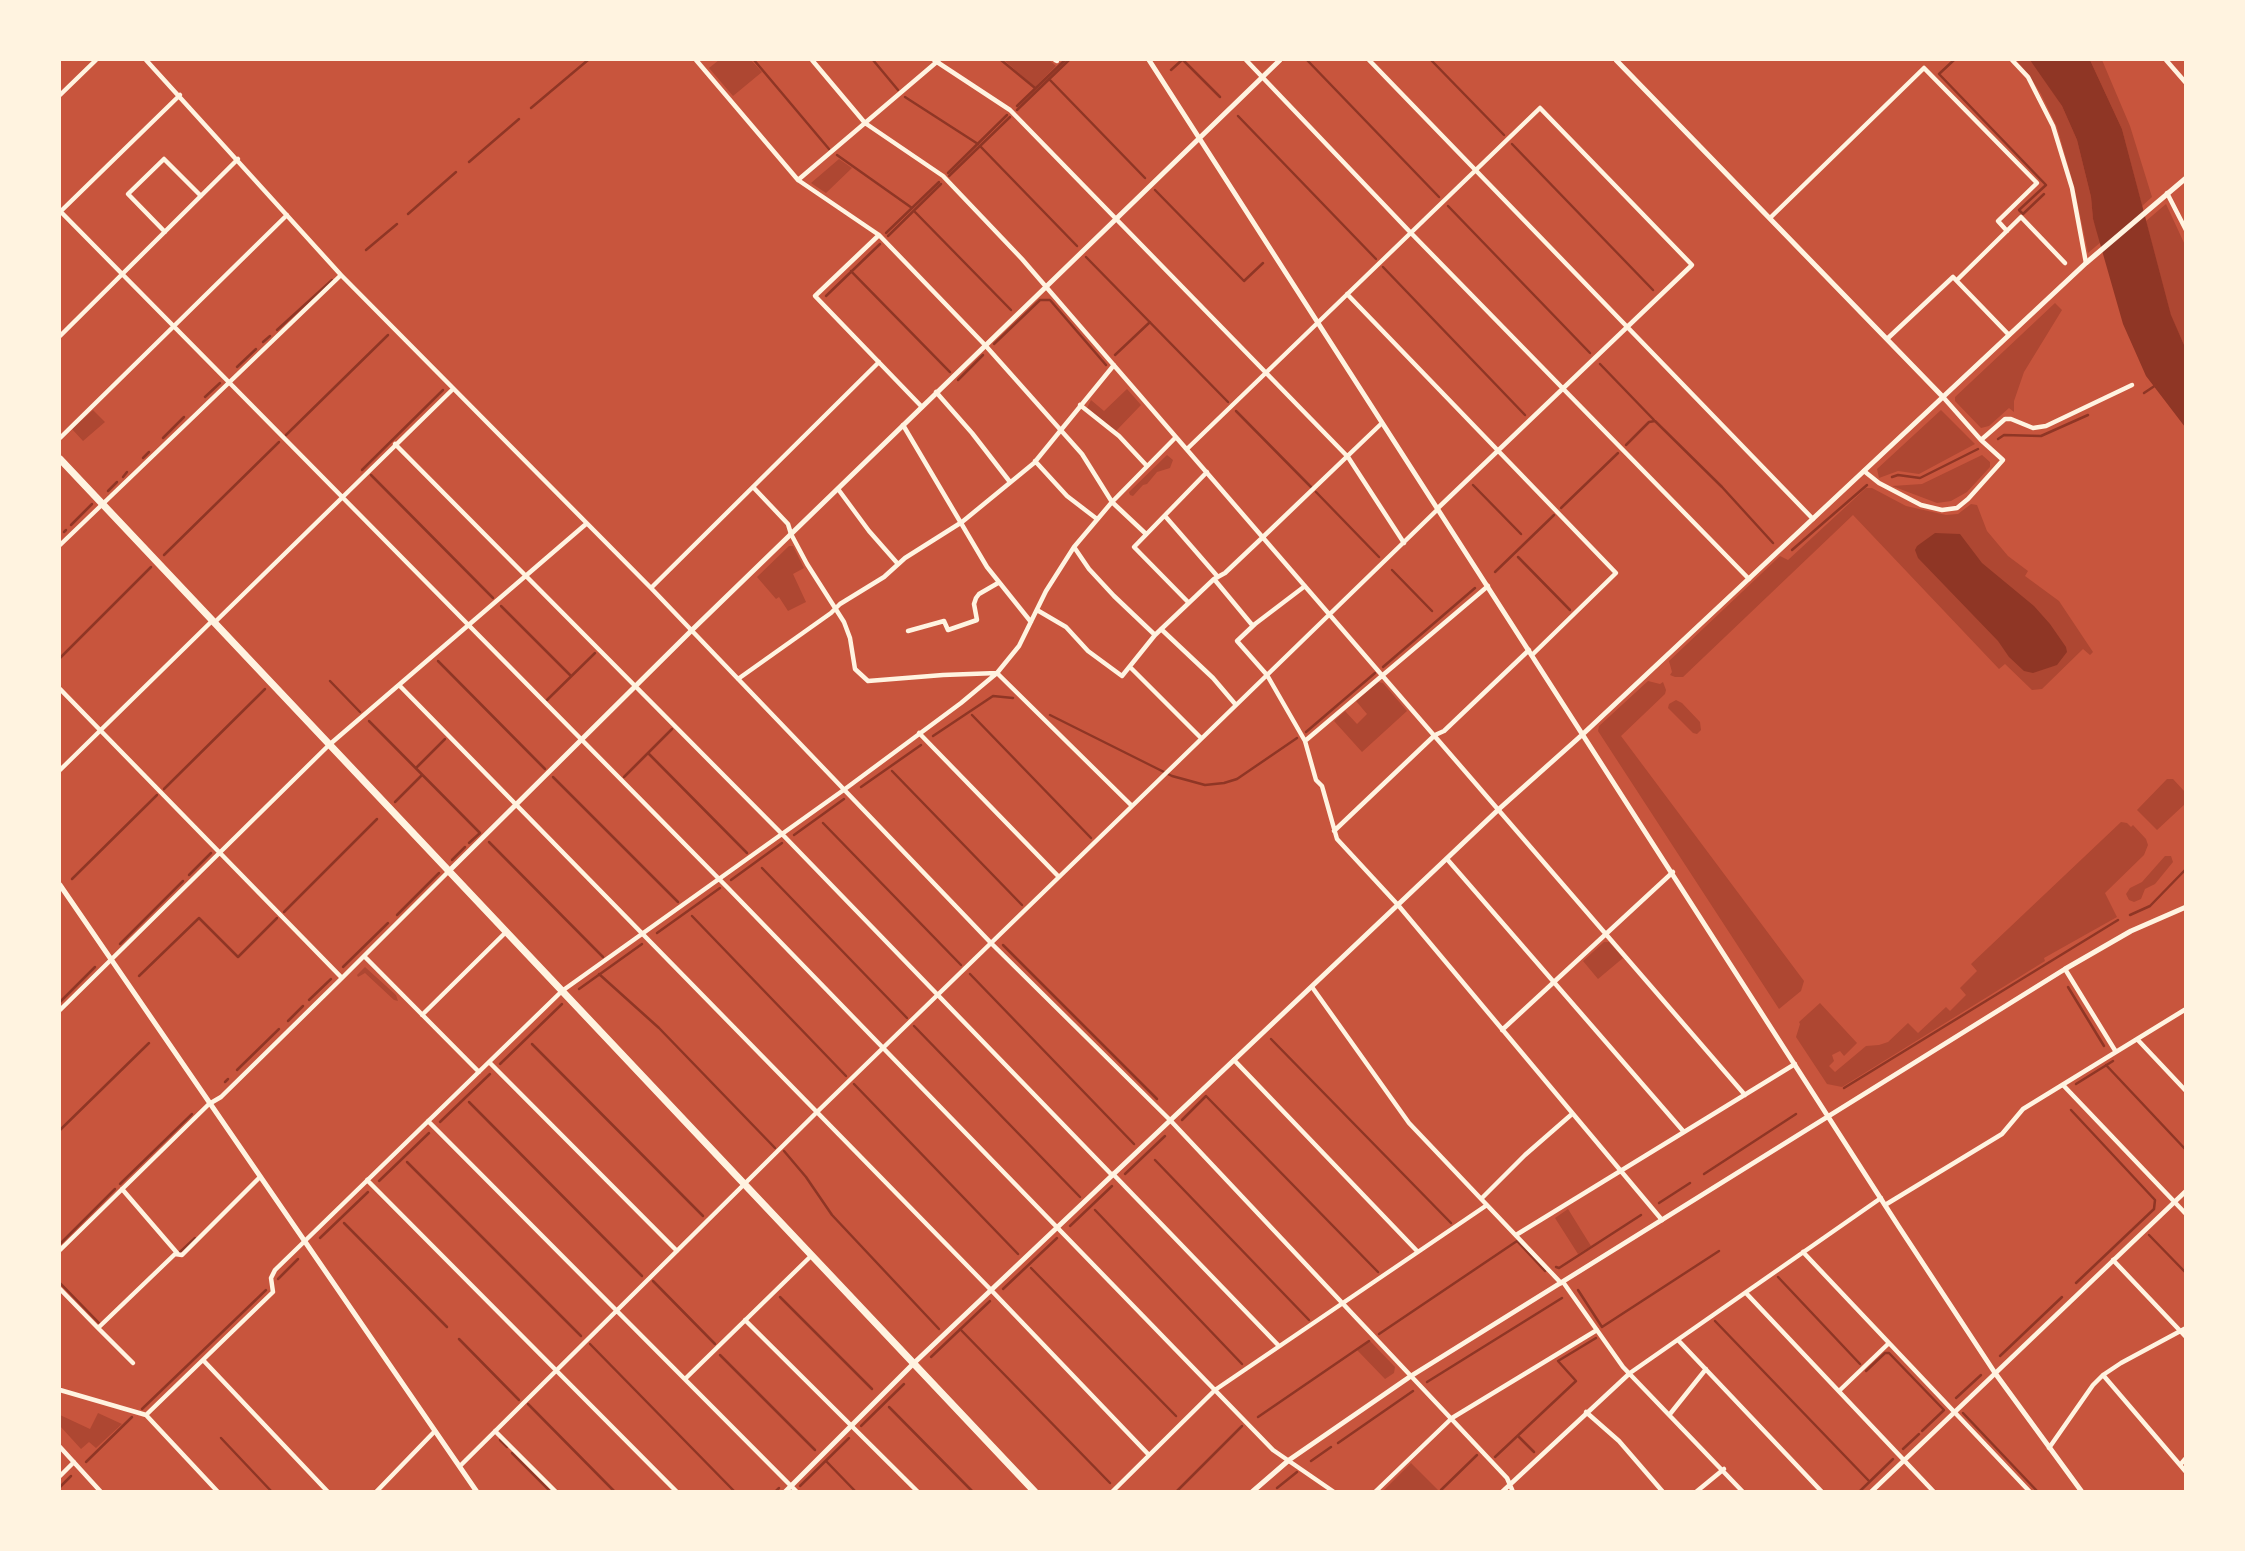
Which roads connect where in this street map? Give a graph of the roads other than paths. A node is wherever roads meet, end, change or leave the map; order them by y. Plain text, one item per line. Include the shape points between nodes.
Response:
1 (96, 60) edge
2 (146, 60) edge
3 (696, 60) edge
4 (812, 60) edge
5 (936, 60) edge
6 (1149, 60) edge
7 (1246, 60) edge
8 (1280, 60) edge
9 (1369, 60) edge
10 (1616, 60) edge
11 (2012, 60) edge
12 (2166, 60) edge
13 (1262, 76) junction
14 (2186, 83) edge
15 (60, 95) edge
16 (180, 95) junction
17 (865, 123) junction
18 (1199, 138) junction
19 (238, 159) junction
20 (1476, 170) junction
21 (2186, 177) edge
22 (798, 180) junction
23 (2167, 193) junction
24 (201, 196) junction
25 (60, 212) edge
26 (287, 215) junction
27 (1115, 218) junction
28 (1770, 218) junction
29 (2186, 230) edge
30 (2007, 231) junction
31 (165, 232) junction
32 (1411, 233) junction
33 (879, 235) junction
34 (2088, 262) junction
35 (2065, 263) dead end
36 (122, 274) junction
37 (341, 275) junction
38 (1956, 280) junction
39 (1046, 286) junction
40 (1347, 294) junction
41 (1318, 322) junction
42 (173, 327) junction
43 (1627, 327) junction
44 (60, 335) edge
45 (2009, 335) junction
46 (1886, 339) junction
47 (985, 345) junction
48 (879, 362) junction
49 (1115, 365) junction
50 (1266, 373) junction
51 (229, 383) junction
52 (2133, 385) dead end
53 (1563, 388) junction
54 (453, 389) junction
55 (936, 392) junction
56 (1943, 397) junction
57 (1080, 405) junction
58 (922, 407) junction
59 (1382, 423) junction
60 (903, 425) junction
61 (1060, 429) junction
62 (1176, 437) junction
63 (60, 438) edge
64 (1981, 440) junction
65 (395, 444) junction
66 (1187, 449) junction
67 (1498, 450) junction
68 (1348, 457) junction
69 (60, 459) edge
70 (1035, 461) junction
71 (1147, 466) junction
72 (1864, 471) junction
73 (1207, 472) junction
74 (1010, 482) junction
75 (753, 487) junction
76 (838, 489) junction
77 (341, 497) junction
78 (1112, 502) junction
79 (102, 504) junction
80 (1438, 509) junction
81 (1165, 516) junction
82 (1097, 519) junction
83 (1813, 519) junction
84 (962, 522) junction
85 (586, 524) junction
86 (791, 534) junction
87 (1146, 534) junction
88 (1264, 537) junction
89 (1404, 543) junction
90 (60, 545) edge
91 (1074, 547) junction
92 (898, 564) junction
93 (526, 575) junction
94 (1216, 578) junction
95 (1749, 579) junction
96 (998, 583) junction
97 (1305, 586) junction
98 (1488, 586) junction
99 (651, 588) junction
100 (1189, 603) junction
101 (835, 609) junction
102 (1037, 610) junction
103 (1330, 614) junction
104 (213, 622) junction
105 (1031, 622) junction
106 (467, 625) junction
107 (1253, 626) junction
108 (1161, 629) junction
109 (691, 631) junction
110 (908, 631) dead end
111 (1155, 635) junction
112 (1531, 652) junction
113 (1130, 667) junction
114 (997, 673) junction
115 (1267, 675) junction
116 (1383, 675) junction
117 (738, 679) junction
118 (398, 685) junction
119 (635, 686) junction
120 (60, 689) edge
121 (1236, 705) junction
122 (100, 730) junction
123 (919, 733) junction
124 (1583, 734) junction
125 (1434, 735) junction
126 (1202, 738) junction
127 (581, 740) junction
128 (1305, 741) junction
129 (329, 745) junction
130 (60, 770) edge
131 (845, 789) junction
132 (517, 804) junction
133 (1132, 806) junction
134 (1499, 809) junction
135 (1333, 832) junction
136 (782, 834) junction
137 (219, 852) junction
138 (1447, 859) junction
139 (449, 871) junction
140 (1672, 872) junction
141 (1059, 877) junction
142 (719, 879) junction
143 (60, 885) edge
144 (1398, 905) junction
145 (2186, 907) edge
146 (506, 932) junction
147 (643, 933) junction
148 (1606, 933) junction
149 (990, 943) junction
150 (364, 956) junction
151 (112, 960) junction
152 (2066, 969) junction
153 (342, 978) junction
154 (1555, 981) junction
155 (1312, 987) junction
156 (562, 991) junction
157 (937, 994) junction
158 (2186, 1009) edge
159 (60, 1010) edge
160 (422, 1015) junction
161 (1502, 1030) junction
162 (2137, 1039) junction
163 (882, 1048) junction
164 (2116, 1052) junction
165 (1234, 1060) junction
166 (489, 1062) junction
167 (1795, 1063) junction
168 (479, 1072) junction
169 (2063, 1085) junction
170 (2186, 1091) edge
171 (1745, 1095) junction
172 (209, 1104) junction
173 (817, 1112) junction
174 (1572, 1114) junction
175 (1829, 1116) junction
176 (1170, 1120) junction
177 (428, 1121) junction
178 (1684, 1132) junction
179 (1619, 1172) junction
180 (1112, 1174) junction
181 (260, 1177) junction
182 (367, 1180) junction
183 (744, 1184) junction
184 (122, 1189) junction
185 (2186, 1191) edge
186 (1481, 1199) junction
187 (1883, 1201) junction
188 (2174, 1202) junction
189 (1487, 1205) junction
190 (2186, 1214) edge
191 (1662, 1220) junction
192 (1058, 1227) junction
193 (1516, 1235) junction
194 (304, 1242) junction
195 (60, 1250) edge
196 (677, 1251) junction
197 (1417, 1251) junction
198 (1804, 1252) junction
199 (179, 1254) junction
200 (811, 1256) junction
201 (2113, 1260) junction
202 (1562, 1282) junction
203 (60, 1289) edge
204 (992, 1291) junction
205 (1746, 1293) junction
206 (1342, 1303) junction
207 (617, 1311) junction
208 (745, 1320) junction
209 (98, 1328) junction
210 (1597, 1330) junction
211 (2183, 1330) edge
212 (2186, 1337) edge
213 (1678, 1340) junction
214 (1889, 1343) junction
215 (1279, 1346) junction
216 (203, 1360) junction
217 (133, 1363) dead end
218 (913, 1364) junction
219 (1706, 1369) junction
220 (556, 1370) junction
221 (1630, 1373) junction
222 (1995, 1373) junction
223 (2103, 1375) junction
224 (1411, 1376) junction
225 (685, 1379) junction
226 (60, 1390) edge
227 (1215, 1390) junction
228 (1839, 1391) junction
229 (1586, 1412) junction
230 (1955, 1412) junction
231 (1670, 1414) junction
232 (146, 1415) junction
233 (1452, 1418) junction
234 (851, 1426) junction
235 (435, 1431) junction
236 (495, 1431) junction
237 (60, 1447) edge
238 (2049, 1448) junction
239 (1149, 1455) junction
240 (2186, 1458) edge
241 (1289, 1460) junction
242 (1904, 1460) junction
243 (74, 1462) junction
244 (2180, 1465) junction
245 (460, 1466) junction
246 (1724, 1469) junction
247 (2186, 1472) edge
248 (60, 1476) edge
249 (1510, 1485) junction
250 (791, 1486) junction
251 (1333, 1491) edge
252 (101, 1492) edge
253 (218, 1492) edge
254 (328, 1492) edge
255 (376, 1492) edge
256 (477, 1492) edge
257 (556, 1492) edge
258 (677, 1492) edge
259 (785, 1492) edge
260 (797, 1492) edge
261 (918, 1492) edge
262 (1035, 1492) edge
263 (1112, 1492) edge
264 (1252, 1492) edge
265 (1375, 1492) edge
266 (1502, 1492) edge
267 (1513, 1492) edge
268 (1663, 1492) edge
269 (1696, 1492) edge
270 (1743, 1492) edge
271 (1822, 1492) edge
272 (1871, 1492) edge
273 (1934, 1492) edge
274 (2031, 1492) edge
275 (2082, 1492) edge

1 - 15 street
2 - 16 street
3 - 22 street
4 - 17 street
5 - 17 street
5 - 27 street via 1010,110
6 - 18 street
7 - 13 street
8 - 13 street
9 - 20 street
10 - 28 street
11 - 34 street via 2028,78 2053,125
12 - 14 street
13 - 18 street
13 - 32 street
16 - 19 street
16 - 25 street
17 - 22 street
17 - 39 street via 943,176
18 - 27 street
18 - 41 street
19 - 24 street
19 - 26 street
20 - 32 street
20 - 43 street
20 - 43 street via 1540,108 1673,245 1692,265
21 - 23 street
22 - 33 street
23 - 29 street
23 - 34 street
24 - 31 street
24 - 31 street via 164,159 128,194
25 - 36 street
26 - 37 street
26 - 42 street
27 - 39 street
27 - 50 street
28 - 30 street via 1924,68 2037,183 1998,221
28 - 46 street
30 - 35 street via 2021,217
30 - 38 street
31 - 36 street
32 - 40 street
32 - 53 street
33 - 47 street
33 - 48 street via 815,296
34 - 45 street
36 - 42 street
36 - 44 street
37 - 51 street
37 - 54 street
38 - 45 street
38 - 46 street via 1953,277
39 - 47 street
39 - 49 street
40 - 41 street
40 - 67 street
41 - 50 street
41 - 59 street
42 - 51 street
42 - 63 street
43 - 53 street
43 - 83 street
45 - 56 street
46 - 56 street
47 - 55 street
47 - 61 street
48 - 58 street
48 - 75 street
49 - 57 street
49 - 62 street
50 - 66 street
50 - 68 street
51 - 77 street
51 - 79 street
52 - 64 street via 2046,426 2033,428 2005,419
53 - 67 street
53 - 95 street
54 - 65 street
54 - 85 street
55 - 58 street
55 - 74 street
56 - 64 street
56 - 72 street
57 - 61 street
57 - 71 street
58 - 60 street
59 - 68 street
59 - 80 street
60 - 76 street
60 - 84 street
61 - 70 street
61 - 78 street
62 - 66 street
62 - 71 street
64 - 72 street via 2003,460 1957,508 1921,505
65 - 77 street
65 - 93 street
66 - 73 street
67 - 80 street
67 - 112 street via 1616,573
68 - 88 street
68 - 89 street
69 - 79 main road
70 - 74 street
70 - 82 street via 1067,496
71 - 78 street
72 - 83 street
73 - 81 street
73 - 88 street
74 - 84 street
75 - 86 street via 789,524
75 - 99 street
76 - 86 street
76 - 92 street
77 - 104 street
77 - 106 street
78 - 82 street
78 - 87 street
79 - 90 street
79 - 104 main road
80 - 89 street
80 - 98 street
81 - 87 street
81 - 94 street
82 - 91 street
83 - 95 street
84 - 92 street
84 - 96 street
85 - 93 street
85 - 99 street
86 - 101 street
86 - 109 street
87 - 100 street via 1134,547
88 - 94 street
88 - 97 street
89 - 103 street
91 - 102 street
91 - 111 street via 1089,569
92 - 101 street
93 - 106 street
93 - 119 street
94 - 100 street
94 - 107 street
95 - 124 street
96 - 105 street
96 - 110 street via 976,598 977,620 948,630 944,621
97 - 103 street
97 - 107 street
98 - 112 street
98 - 116 street
99 - 109 street
100 - 108 street
101 - 114 street via 850,638 855,669 868,681
101 - 117 street
102 - 105 street
102 - 113 street via 1066,627 1088,651 1122,676
103 - 115 street
103 - 116 street
104 - 122 street
104 - 129 main road
105 - 114 street
106 - 118 street
106 - 127 street
107 - 115 street via 1237,641
108 - 111 street
108 - 121 street
109 - 117 street
109 - 119 street
111 - 113 street
112 - 124 street
112 - 125 street
113 - 126 street
114 - 123 street
114 - 133 street
115 - 121 street
115 - 128 street
116 - 125 street
116 - 128 street
117 - 131 street
118 - 129 street
118 - 132 street
119 - 127 street
119 - 136 street
120 - 122 street
121 - 126 street
122 - 130 street
122 - 137 street
123 - 131 street
123 - 141 street
124 - 134 street
124 - 140 street
125 - 134 street
125 - 135 street
126 - 133 street
127 - 132 street
127 - 142 street
128 - 135 street
129 - 137 street
129 - 139 main road
131 - 136 street
131 - 149 street
132 - 139 street
132 - 147 street
133 - 141 street
134 - 138 street
134 - 148 street
135 - 144 street
136 - 142 street
136 - 157 street
137 - 151 street
137 - 153 street
138 - 144 street
138 - 154 street
139 - 146 main road
139 - 150 street
140 - 148 street
140 - 167 street
141 - 149 street
142 - 147 street
142 - 163 street
143 - 151 street
144 - 155 street
144 - 161 street
145 - 152 street via 2131,931
146 - 156 main road
146 - 160 street
147 - 156 street
147 - 173 street
148 - 154 street
148 - 171 street
149 - 157 street
149 - 176 street
150 - 153 street
150 - 160 street
151 - 159 street
151 - 172 street
152 - 164 street
152 - 175 street
153 - 172 street
154 - 161 street
154 - 178 street
155 - 165 street
155 - 186 street via 1409,1124
156 - 166 street
156 - 183 main road
157 - 163 street
157 - 180 street
158 - 162 street
160 - 168 street
161 - 174 street
162 - 164 street
162 - 170 street
163 - 173 street
163 - 192 street
164 - 169 street
165 - 176 street
165 - 197 street
166 - 168 street
166 - 196 street
167 - 171 street
167 - 175 street
168 - 177 street
169 - 187 street via 2023,1109 2002,1134
169 - 188 street
171 - 178 street
172 - 181 street
172 - 184 street
173 - 183 street
173 - 204 street
174 - 179 street
174 - 186 street
175 - 187 street
175 - 191 street
176 - 180 street
176 - 206 street
177 - 182 street
177 - 207 street
178 - 179 street
179 - 191 street
179 - 193 street
180 - 192 street
180 - 215 street
181 - 194 street
181 - 199 street
182 - 194 street
182 - 220 street
183 - 196 street
183 - 200 main road
184 - 195 street
184 - 199 street
185 - 188 street
186 - 189 street
187 - 198 street
187 - 222 street
188 - 190 street
188 - 201 street
189 - 193 street
189 - 197 street
191 - 202 street
192 - 204 street
192 - 227 street
193 - 202 street
194 - 216 street via 275,1270 273,1292
194 - 235 street
196 - 207 street
197 - 206 street
198 - 205 street
198 - 214 street
199 - 209 street
200 - 208 street
200 - 218 main road
201 - 211 street
201 - 222 street
202 - 210 street
202 - 224 street
203 - 209 street
204 - 218 street
204 - 239 street
205 - 213 street
205 - 228 street
206 - 215 street
206 - 224 street
207 - 220 street
207 - 225 street
208 - 225 street
208 - 234 street
209 - 217 street
210 - 221 street
210 - 233 street
211 - 212 street
211 - 223 street
213 - 219 street
213 - 221 street
214 - 228 street
214 - 230 street
215 - 227 street
216 - 232 street
216 - 254 street
218 - 234 street
218 - 262 main road
219 - 231 street
219 - 271 street
220 - 236 street
220 - 258 street
221 - 229 street
221 - 231 street
222 - 230 street
222 - 238 street
223 - 238 street
223 - 244 street
224 - 233 street
224 - 241 street
225 - 250 street
226 - 232 street
227 - 239 street
227 - 241 street via 1273,1450
228 - 242 street
229 - 249 street
229 - 268 street via 1619,1441
230 - 242 street
230 - 274 street
231 - 246 street
232 - 253 street
233 - 249 street
233 - 265 street
234 - 250 street
234 - 261 street
235 - 245 street
235 - 255 street
236 - 245 street
236 - 257 street
237 - 243 street
238 - 275 street
239 - 263 street
240 - 244 street
241 - 251 street
241 - 264 street
242 - 272 street
242 - 273 street
243 - 248 street
243 - 252 street
244 - 247 street
245 - 256 street
246 - 269 street
246 - 270 street
249 - 266 street
249 - 267 street
250 - 259 street
250 - 260 street

